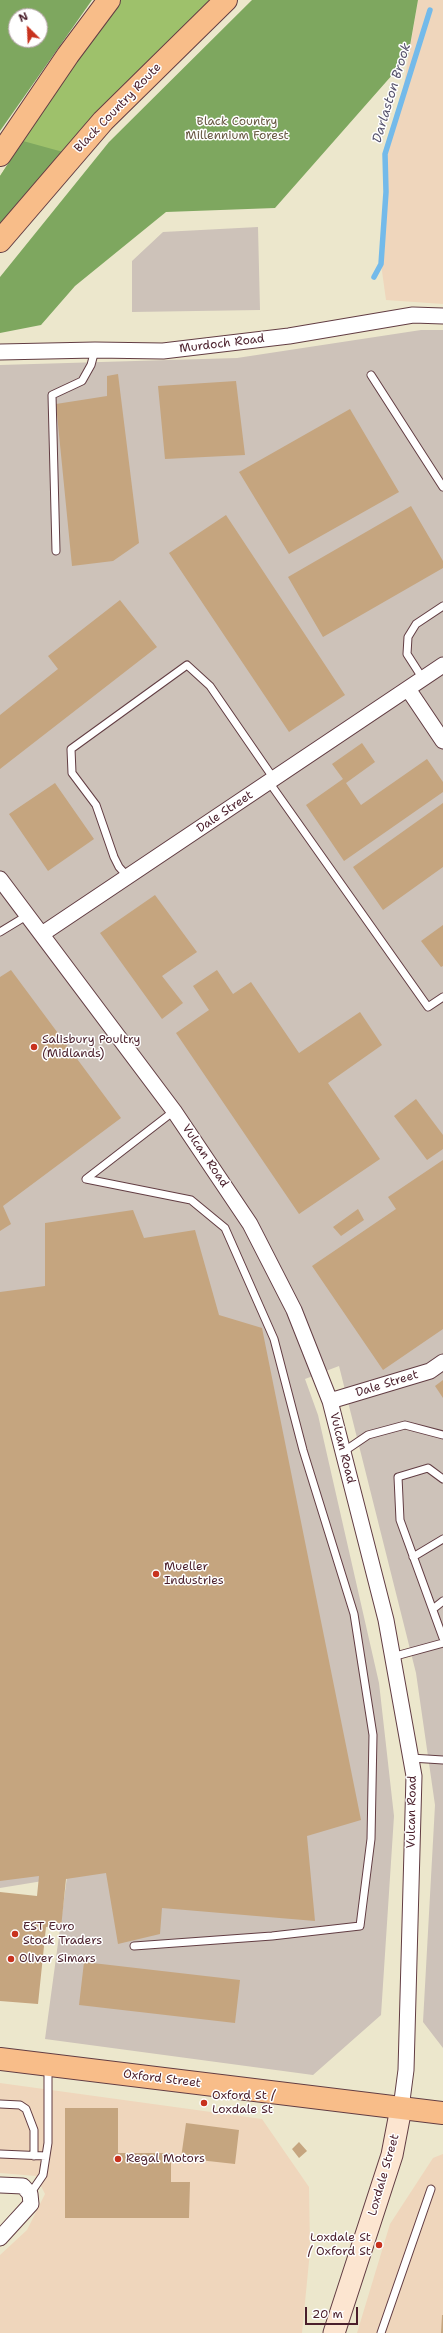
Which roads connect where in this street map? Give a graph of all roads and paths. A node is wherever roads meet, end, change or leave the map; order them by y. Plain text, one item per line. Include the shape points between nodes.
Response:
1 (109, 0) edge
2 (226, 0) edge
3 (0, 154) edge
4 (0, 240) edge
5 (443, 316) edge
6 (95, 350) junction
7 (0, 352) edge
8 (371, 375) dead end
9 (443, 487) edge
10 (56, 551) dead end
11 (443, 606) edge
12 (443, 665) edge
13 (423, 678) junction
14 (408, 689) junction
15 (443, 741) edge
16 (272, 780) junction
17 (128, 877) junction
18 (0, 879) edge
19 (28, 915) junction
20 (0, 932) edge
21 (42, 934) junction
22 (443, 997) edge
23 (174, 1111) junction
24 (443, 1362) edge
25 (330, 1401) junction
26 (443, 1435) edge
27 (343, 1452) junction
28 (443, 1479) edge
29 (443, 1538) edge
30 (413, 1557) junction
31 (443, 1601) edge
32 (432, 1609) junction
33 (443, 1638) edge
34 (443, 1643) edge
35 (392, 1657) junction
36 (410, 1758) junction
37 (443, 1760) edge
38 (134, 1946) dead end
39 (0, 2059) edge
40 (48, 2066) junction
41 (0, 2104) edge
42 (401, 2108) junction
43 (443, 2113) edge
44 (0, 2154) edge
45 (34, 2156) junction
46 (46, 2156) junction
47 (0, 2185) edge
48 (431, 2188) dead end
49 (31, 2199) junction
50 (0, 2238) edge
51 (334, 2333) edge
52 (381, 2333) edge

1 - 3 highway
2 - 4 highway, Black Country Route via 103,121
5 - 6 street, Murdoch Road via 413,315 289,336 162,351
6 - 7 street, Murdoch Road
6 - 10 lane via 91,365 82,381 52,395
8 - 9 lane
11 - 13 lane via 416,624 408,638 407,654
12 - 13 street, Dale Street
13 - 14 street, Dale Street
14 - 15 street
14 - 16 street, Dale Street
16 - 17 street, Dale Street
16 - 17 lane via 210,686 187,665 71,749 72,773 96,805 114,857
16 - 22 lane via 428,1007
17 - 21 street, Dale Street
18 - 19 street, Vulcan Road
19 - 20 lane
19 - 21 street, Vulcan Road
21 - 23 street, Vulcan Road
23 - 25 street, Vulcan Road via 250,1224 294,1310
23 - 38 lane via 86,1179 191,1200 225,1228 268,1326 354,1614 373,1734 371,1839 360,1926 272,1936
24 - 25 street, Dale Street via 430,1371
25 - 27 street, Vulcan Road
26 - 27 lane via 406,1425 368,1435
27 - 35 street, Vulcan Road via 386,1620
28 - 30 lane via 428,1468 398,1477 400,1520
29 - 30 lane
30 - 32 lane
31 - 32 lane
32 - 33 lane
34 - 35 lane
35 - 36 street, Vulcan Road
36 - 37 lane
36 - 42 street, Vulcan Road via 414,1776 406,2070
39 - 40 highway, Oxford Street
40 - 42 highway, Oxford Street
40 - 46 lane
41 - 45 lane via 20,2105 26,2109 34,2130
42 - 43 highway, Oxford Street
42 - 51 main road, Loxdale Street via 392,2155
44 - 45 lane
45 - 46 lane
46 - 49 lane via 43,2175
47 - 49 street via 23,2186
48 - 52 lane
49 - 50 street

